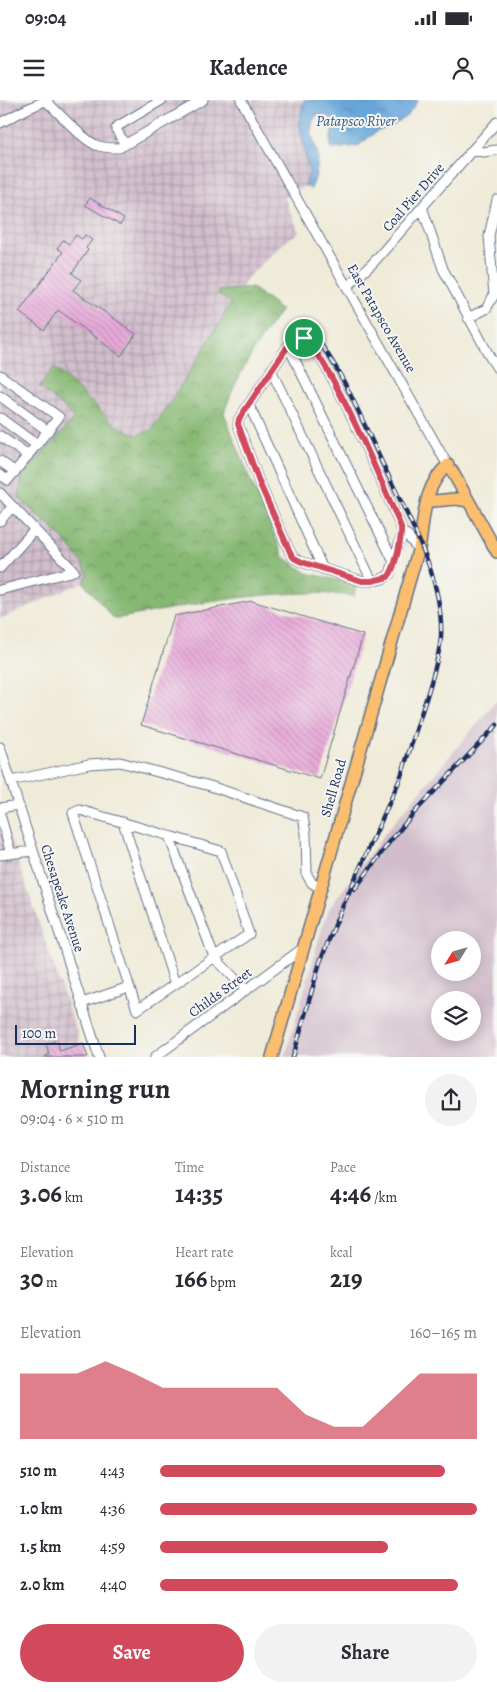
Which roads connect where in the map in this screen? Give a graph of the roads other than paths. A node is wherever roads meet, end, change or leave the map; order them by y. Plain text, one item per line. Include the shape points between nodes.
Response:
1 (47, 100) edge
2 (162, 100) edge
3 (203, 100) edge
4 (241, 100) edge
5 (497, 122) edge
6 (0, 123) edge
7 (125, 145) junction
8 (472, 150) junction
9 (497, 150) edge
10 (497, 200) edge
11 (422, 207) junction
12 (495, 279) edge
13 (347, 287) junction
14 (468, 318) junction
15 (288, 346) junction
16 (497, 368) edge
17 (271, 370) junction
18 (0, 375) edge
19 (0, 396) edge
20 (249, 404) junction
21 (0, 418) edge
22 (48, 431) junction
23 (0, 436) edge
24 (37, 445) junction
25 (28, 456) junction
26 (0, 461) edge
27 (450, 468) junction
28 (15, 472) junction
29 (0, 474) edge
30 (0, 493) edge
31 (433, 501) junction
32 (468, 501) junction
33 (12, 507) junction
34 (0, 521) edge
35 (423, 526) junction
36 (34, 530) junction
37 (402, 534) junction
38 (418, 549) junction
39 (497, 552) edge
40 (394, 562) junction
41 (0, 568) edge
42 (323, 570) junction
43 (372, 581) junction
44 (0, 590) edge
45 (0, 747) edge
46 (11, 781) junction
47 (18, 804) junction
48 (0, 808) edge
49 (0, 814) edge
50 (123, 822) junction
51 (170, 836) junction
52 (34, 851) junction
53 (11, 854) junction
54 (0, 855) edge
55 (320, 888) junction
56 (302, 949) junction
57 (214, 957) junction
58 (175, 984) junction
59 (129, 987) junction
60 (246, 990) junction
61 (82, 1003) junction
62 (99, 1057) edge
63 (155, 1057) edge
64 (272, 1057) edge

1 - 6 street
1 - 7 street via 96,145 119,148
2 - 7 street via 118,126 116,129
3 - 7 street
4 - 13 street, East Patapsco Avenue
5 - 8 street, Coal Pier Drive
8 - 9 street
8 - 11 street, Coal Pier Drive
10 - 12 street via 489,236
11 - 13 street, Coal Pier Drive via 373,263
11 - 14 street via 443,269
12 - 14 street via 494,295 486,309
13 - 27 street, East Patapsco Avenue
14 - 16 street
15 - 17 street
15 - 37 street via 300,336 317,353 342,397
15 - 40 street
17 - 20 street
17 - 43 street
18 - 22 street via 59,417
19 - 22 street
20 - 42 street
20 - 42 street via 238,424 290,552 294,558
21 - 24 street
22 - 24 street
23 - 25 street
24 - 25 street
25 - 28 street
26 - 28 street
27 - 31 main road, Shell Road
27 - 32 main road, East Patapsco Avenue
27 - 35 main road, Shell Road via 440,472 428,496
28 - 29 street via 8,480
30 - 33 street
31 - 32 main road
31 - 35 main road, Shell Road
32 - 39 main road, East Patapsco Avenue
33 - 34 street
33 - 36 street
35 - 38 main road, Shell Road
36 - 41 street
36 - 44 street via 74,571
37 - 38 street via 406,534
37 - 40 street
38 - 55 main road, Shell Road
40 - 43 street via 388,577
42 - 43 street
45 - 46 street, Chesapeake Avenue
46 - 47 street, Chesapeake Avenue
46 - 55 street via 90,764 120,762 210,786 303,817 308,875
47 - 48 street
47 - 52 street, Chesapeake Avenue
49 - 53 street
50 - 51 street
50 - 58 street
50 - 59 street via 80,810 73,812
51 - 57 street
51 - 57 street via 221,851 249,934
52 - 53 street
52 - 61 street, Chesapeake Avenue
53 - 54 street
55 - 56 main road, Shell Road
56 - 60 street, Childs Street
56 - 64 main road, Shell Road
57 - 58 street
57 - 60 street
58 - 59 street via 136,1010
59 - 61 street
60 - 63 street, Childs Street
61 - 62 street, Chesapeake Avenue

